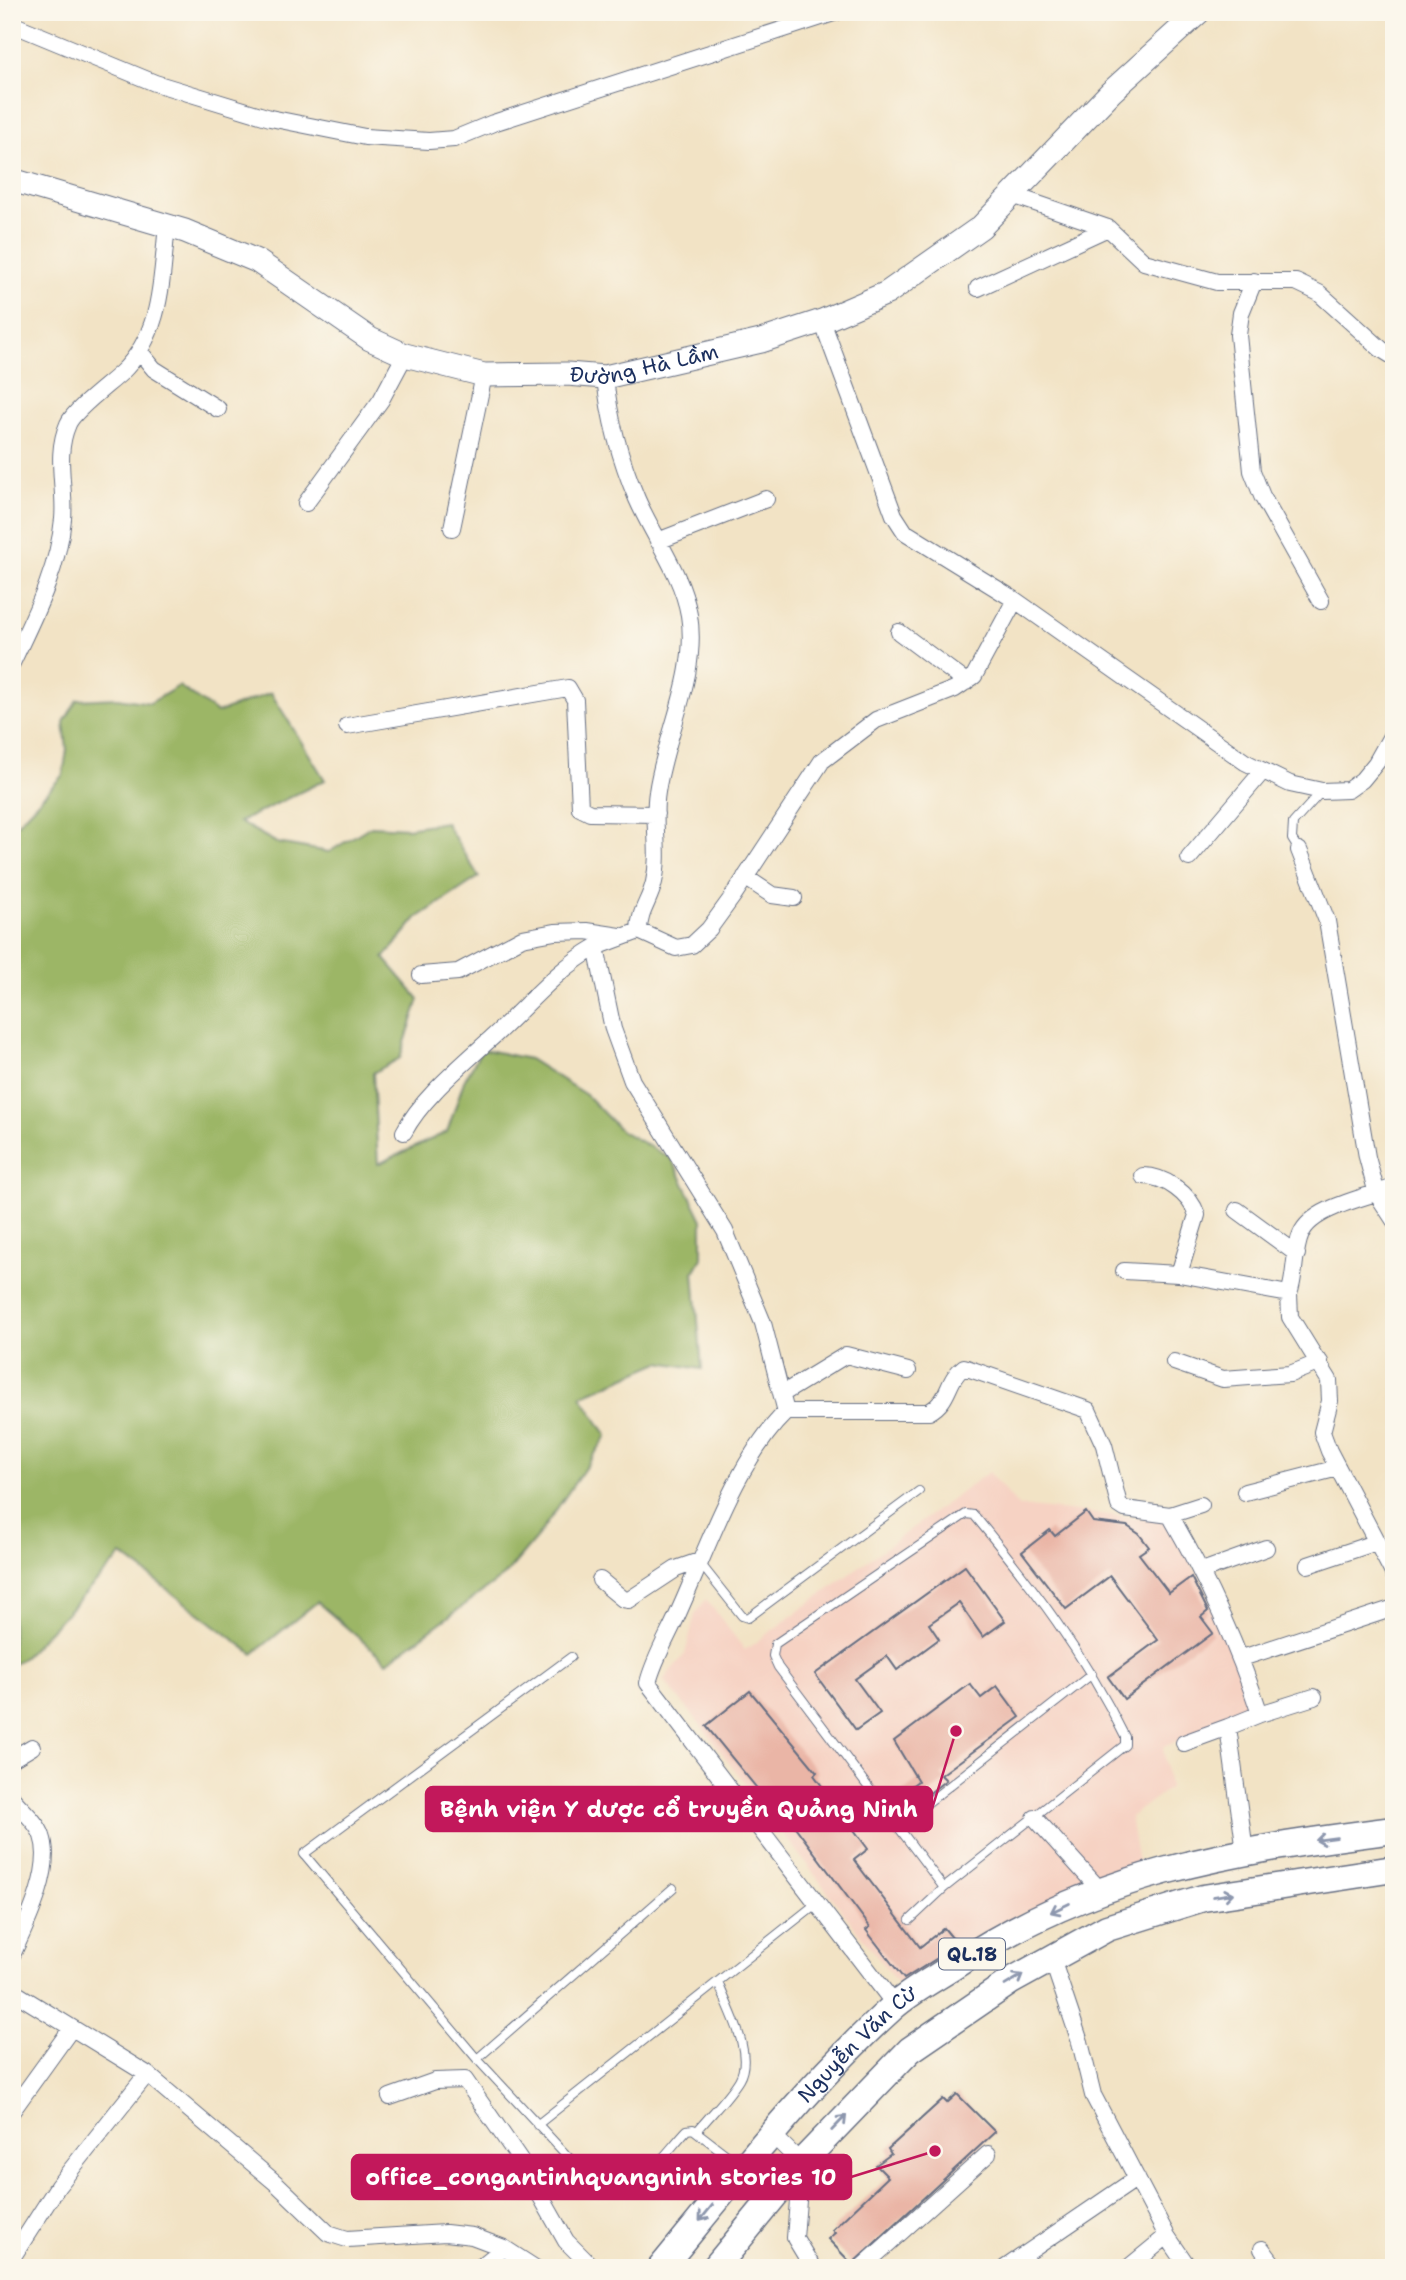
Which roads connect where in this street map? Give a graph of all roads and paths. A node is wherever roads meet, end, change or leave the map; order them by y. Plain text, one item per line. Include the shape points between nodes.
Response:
1 (837, 12) edge
2 (1199, 12) edge
3 (12, 24) edge
4 (12, 180) edge
5 (1012, 195) junction
6 (167, 225) junction
7 (1108, 228) junction
8 (1254, 281) junction
9 (978, 288) dead end
10 (822, 321) junction
11 (141, 352) junction
12 (405, 355) junction
13 (1394, 357) edge
14 (484, 375) junction
15 (605, 377) junction
16 (218, 409) dead end
17 (765, 499) dead end
18 (306, 503) dead end
19 (452, 528) dead end
20 (658, 541) junction
21 (1015, 600) junction
22 (1321, 601) dead end
23 (899, 632) dead end
24 (12, 663) edge
25 (967, 682) junction
26 (347, 726) dead end
27 (1394, 731) edge
28 (1262, 772) junction
29 (1322, 791) junction
30 (656, 814) junction
31 (1299, 850) joint
32 (1188, 858) dead end
33 (745, 877) junction
34 (794, 898) dead end
35 (639, 931) junction
36 (620, 936) junction
37 (596, 947) junction
38 (421, 975) dead end
39 (404, 1132) dead end
40 (1143, 1176) dead end
41 (1394, 1187) edge
42 (1377, 1194) junction
43 (1237, 1210) dead end
44 (1394, 1220) edge
45 (1297, 1254) junction
46 (1124, 1271) dead end
47 (1179, 1274) junction
48 (1289, 1294) junction
49 (1174, 1362) dead end
50 (1320, 1362) junction
51 (908, 1371) dead end
52 (782, 1394) junction
53 (786, 1412) junction
54 (1338, 1468) junction
55 (919, 1491) dead end
56 (1245, 1492) dead end
57 (1200, 1505) dead end
58 (1170, 1516) junction
59 (1377, 1542) junction
60 (1266, 1548) dead end
61 (699, 1561) junction
62 (1308, 1565) dead end
63 (1202, 1571) junction
64 (1394, 1575) edge
65 (600, 1580) dead end
66 (1394, 1608) edge
67 (571, 1657) dead end
68 (1242, 1658) junction
69 (1092, 1674) junction
70 (1314, 1697) dead end
71 (1260, 1714) junction
72 (1227, 1727) junction
73 (1184, 1743) dead end
74 (32, 1747) dead end
75 (12, 1759) edge
76 (12, 1798) edge
77 (1035, 1818) junction
78 (898, 1826) junction
79 (1394, 1830) edge
80 (1245, 1851) junction
81 (1394, 1869) edge
82 (673, 1888) dead end
83 (944, 1888) junction
84 (1101, 1891) junction
85 (817, 1903) junction
86 (910, 1920) dead end
87 (18, 1929) edge
88 (12, 1955) edge
89 (1052, 1959) junction
90 (718, 1982) junction
91 (12, 1991) edge
92 (895, 2005) junction
93 (71, 2029) junction
94 (477, 2059) junction
95 (147, 2074) junction
96 (390, 2097) dead end
97 (12, 2111) edge
98 (537, 2125) junction
99 (698, 2130) junction
100 (773, 2135) junction
101 (988, 2154) dead end
102 (801, 2163) junction
103 (743, 2168) junction
104 (1137, 2178) junction
105 (1167, 2236) junction
106 (504, 2248) junction
107 (1262, 2249) dead end
108 (12, 2260) edge
109 (19, 2268) edge
110 (480, 2268) edge
111 (535, 2268) edge
112 (593, 2268) edge
113 (661, 2268) edge
114 (715, 2268) edge
115 (813, 2268) edge
116 (861, 2268) edge
117 (1005, 2268) edge
118 (1128, 2268) edge
119 (1189, 2268) edge
120 (1276, 2268) edge

1 - 3 street via 454,139 429,141 365,137 220,104 155,83
2 - 5 main road, Đường Hà Lầm via 1111,92
4 - 6 main road, Đường Hà Lầm
5 - 7 street
5 - 10 main road, Đường Hà Lầm via 981,227 887,293
6 - 11 street via 151,334
6 - 12 main road, Đường Hà Lầm via 257,261 370,339
7 - 8 street via 1144,262 1217,282
7 - 9 street
8 - 13 street via 1296,282 1319,293
8 - 22 street via 1238,335 1252,471
10 - 15 main road, Đường Hà Lầm via 761,341
10 - 21 street via 894,515 905,533
11 - 16 street via 154,369
11 - 24 street via 69,422 60,472 63,517 49,586
12 - 14 main road, Đường Hà Lầm
12 - 18 street via 381,400
14 - 15 main road, Đường Hà Lầm
14 - 19 street
15 - 20 street via 625,465
17 - 20 street
20 - 30 street via 682,589 690,647 657,791
21 - 25 street via 992,649
21 - 28 street
23 - 25 street
25 - 33 street via 876,719 822,761
26 - 30 street via 568,688 575,700 580,808 590,814
27 - 29 street via 1362,780 1348,790
28 - 29 street
28 - 32 street
29 - 31 lane via 1293,823 1292,839
30 - 35 street via 658,858 651,895 639,915
31 - 42 street via 1327,921
33 - 34 street via 772,895
33 - 35 street via 709,929 692,945 676,948
35 - 36 street
36 - 37 street
36 - 38 street via 587,931 522,938 458,972
37 - 39 street via 571,961 476,1051 414,1114
37 - 52 street via 613,1029 632,1081 725,1231 763,1323
40 - 47 street via 1158,1176 1174,1186 1197,1215
41 - 42 street
42 - 44 street
42 - 45 street via 1313,1219 1301,1232
43 - 45 street
45 - 48 street
46 - 47 street
47 - 48 street
48 - 50 street via 1290,1317
49 - 50 street via 1223,1379 1290,1374
50 - 54 street via 1329,1380 1330,1401 1322,1432
51 - 52 street via 846,1355
52 - 53 street
53 - 58 street via 929,1412 943,1403 957,1372 964,1367 974,1369 1088,1410 1104,1445 1119,1505
53 - 61 street via 764,1438
54 - 56 street
54 - 59 street
55 - 61 lane via 748,1618
57 - 58 street
58 - 63 street
59 - 62 street
59 - 64 street
60 - 63 street
61 - 65 street via 676,1569 629,1600
61 - 85 street via 648,1682
63 - 68 street
66 - 68 street
67 - 94 lane via 304,1854
68 - 71 street
69 - 77 lane via 1125,1745
69 - 78 lane
69 - 78 lane via 1041,1596 974,1515 966,1514 775,1644 773,1656 778,1667
70 - 71 street
71 - 72 street
72 - 73 street
72 - 80 street
74 - 75 street
76 - 87 street via 42,1834 43,1844 40,1892
77 - 83 lane
77 - 84 street
78 - 83 lane
79 -> 80 main road, Nguyễn Văn Cừ / QL.18
80 - 84 main road, Nguyễn Văn Cừ / QL.18 via 1165,1868
89 -> 81 main road, Nguyễn Văn Cừ / QL.18 via 1107,1928 1203,1898
82 - 94 lane
83 - 86 lane
84 -> 92 main road, Nguyễn Văn Cừ / QL.18 via 995,1938
85 - 90 lane
85 - 92 street
87 - 88 street
102 -> 89 main road, Nguyễn Văn Cừ / QL.18 via 910,2050 1011,1981
89 - 104 street via 1093,2095
90 - 98 lane
90 - 99 lane via 744,2065 740,2078
91 - 93 street
92 - 100 main road, Nguyễn Văn Cừ / QL.18 via 833,2065
93 - 95 street
93 - 97 street
94 - 98 lane
95 - 106 street via 328,2233 347,2239 472,2235
95 - 108 street via 58,2186
96 - 112 street via 435,2081 465,2080 519,2158 566,2241
98 - 99 lane via 598,2189 617,2192 633,2186 687,2130
99 - 103 lane
100 - 102 street
100 - 103 main road, Nguyễn Văn Cừ / QL.18
101 - 116 street
102 - 114 main road, Nguyễn Văn Cừ / QL.18
102 - 115 street via 795,2238
103 -> 113 main road, Nguyễn Văn Cừ / QL.18
104 - 105 street
104 - 117 street
105 - 118 street
105 - 119 street
106 - 110 street
106 - 111 street
107 - 120 street
108 - 109 street

